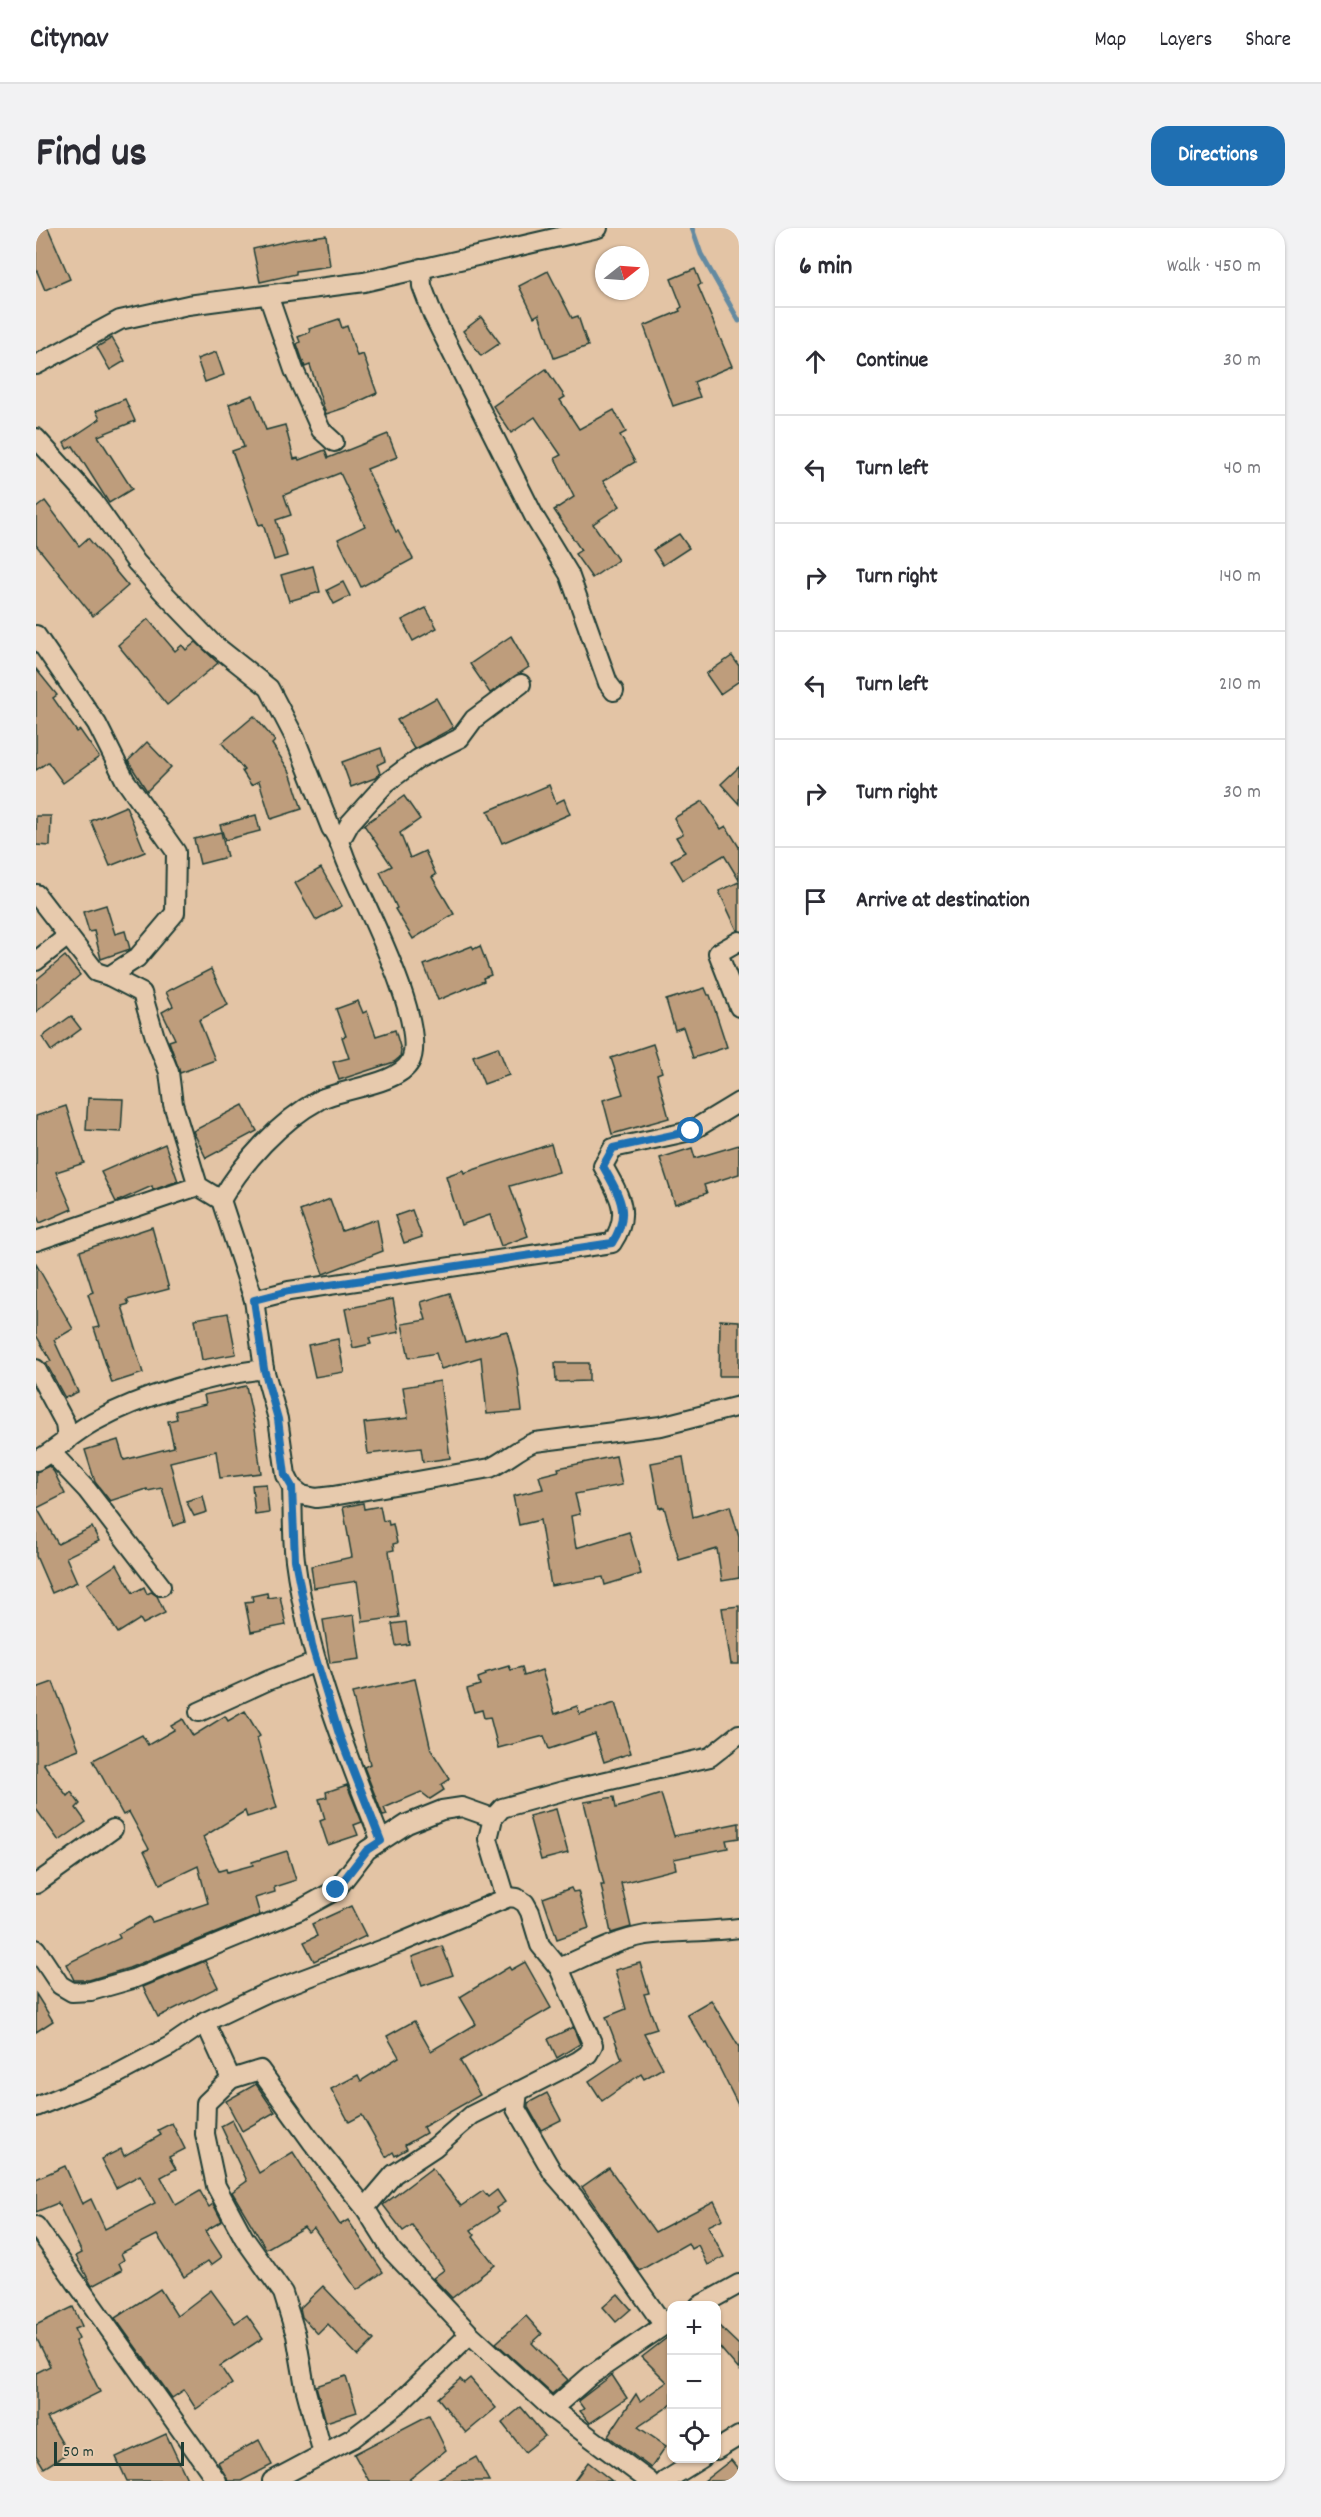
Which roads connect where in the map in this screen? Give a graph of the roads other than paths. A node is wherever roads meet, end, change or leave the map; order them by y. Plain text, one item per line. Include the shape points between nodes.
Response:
1 (598, 228) edge
2 (421, 268) junction
3 (268, 294) junction
4 (36, 365) edge
5 (36, 438) edge
6 (334, 442) dead end
7 (36, 635) edge
8 (521, 684) dead end
9 (614, 691) dead end
10 (337, 835) junction
11 (36, 894) edge
12 (68, 936) junction
13 (739, 941) edge
14 (36, 961) edge
15 (109, 976) junction
16 (739, 1008) edge
17 (739, 1102) edge
18 (198, 1186) junction
19 (221, 1200) junction
20 (36, 1241) edge
21 (254, 1300) junction
22 (36, 1369) edge
23 (264, 1369) junction
24 (739, 1406) edge
25 (67, 1441) junction
26 (44, 1456) edge
27 (292, 1487) junction
28 (161, 1586) dead end
29 (317, 1662) junction
30 (199, 1712) dead end
31 (739, 1734) edge
32 (493, 1818) junction
33 (113, 1829) dead end
34 (381, 1841) junction
35 (36, 1884) edge
36 (506, 1898) junction
37 (739, 1928) edge
38 (36, 1949) edge
39 (559, 1968) junction
40 (205, 2022) junction
41 (231, 2079) junction
42 (517, 2100) junction
43 (36, 2107) edge
44 (365, 2208) junction
45 (36, 2226) edge
46 (739, 2284) edge
47 (708, 2301) edge
48 (667, 2322) edge
49 (470, 2334) junction
50 (552, 2409) junction
51 (739, 2436) edge
52 (721, 2447) edge
53 (323, 2454) junction
54 (694, 2463) edge
55 (217, 2481) edge
56 (272, 2481) edge
57 (649, 2481) edge
58 (665, 2481) edge

1 - 2 street
2 - 3 street via 364,282
2 - 9 street via 422,286 433,315 535,518 569,574
3 - 4 street via 188,305 120,320
3 - 6 street via 294,370 321,430
5 - 10 street via 93,501 136,562 163,592 211,642 269,688
7 - 15 street via 97,724 125,780 176,852 175,913 137,958
8 - 10 street via 474,719 460,738 418,759 387,783 344,834
10 - 19 street via 399,984 414,1038 410,1062 396,1076 317,1102 274,1133 234,1176
11 - 12 street
12 - 14 street
12 - 15 street via 96,972
13 - 16 street via 718,953
15 - 18 street via 142,993 169,1072 173,1104
17 - 21 street via 691,1131 613,1148 603,1166 621,1198 622,1227 612,1243 289,1291
18 - 19 street
18 - 20 street
19 - 21 street
21 - 23 street
22 - 25 street via 65,1423
23 - 25 street via 243,1371 134,1402 91,1423
23 - 27 street via 278,1419 285,1475
24 - 27 street via 661,1426 535,1442 490,1468 316,1498 302,1495
25 - 26 street
26 - 28 street via 87,1490
27 - 29 street via 295,1560
29 - 30 street
29 - 34 street via 339,1734
31 - 32 street via 710,1757 520,1802 502,1808
32 - 34 street via 462,1807 442,1810 407,1824
32 - 36 street via 488,1839
33 - 35 street
34 - 38 street via 367,1850 336,1890 298,1911 133,1978 91,1991 72,1992 60,1985
36 - 39 street via 525,1903 540,1945
36 - 40 street via 266,1993
37 - 39 street via 646,1935
39 - 42 street via 593,2045 588,2054
40 - 41 street
40 - 43 street via 117,2074
41 - 44 street via 260,2070
41 - 53 street via 206,2103 205,2134 216,2186 244,2238 283,2293
42 - 44 street via 495,2103 472,2115 435,2147 394,2174
42 - 48 street via 553,2173
44 - 49 street via 392,2250
45 - 55 street
46 - 47 street
48 - 50 street via 591,2375
49 - 50 street
49 - 53 street via 400,2402 353,2438
50 - 57 street
51 - 52 street
53 - 56 street
54 - 58 street

